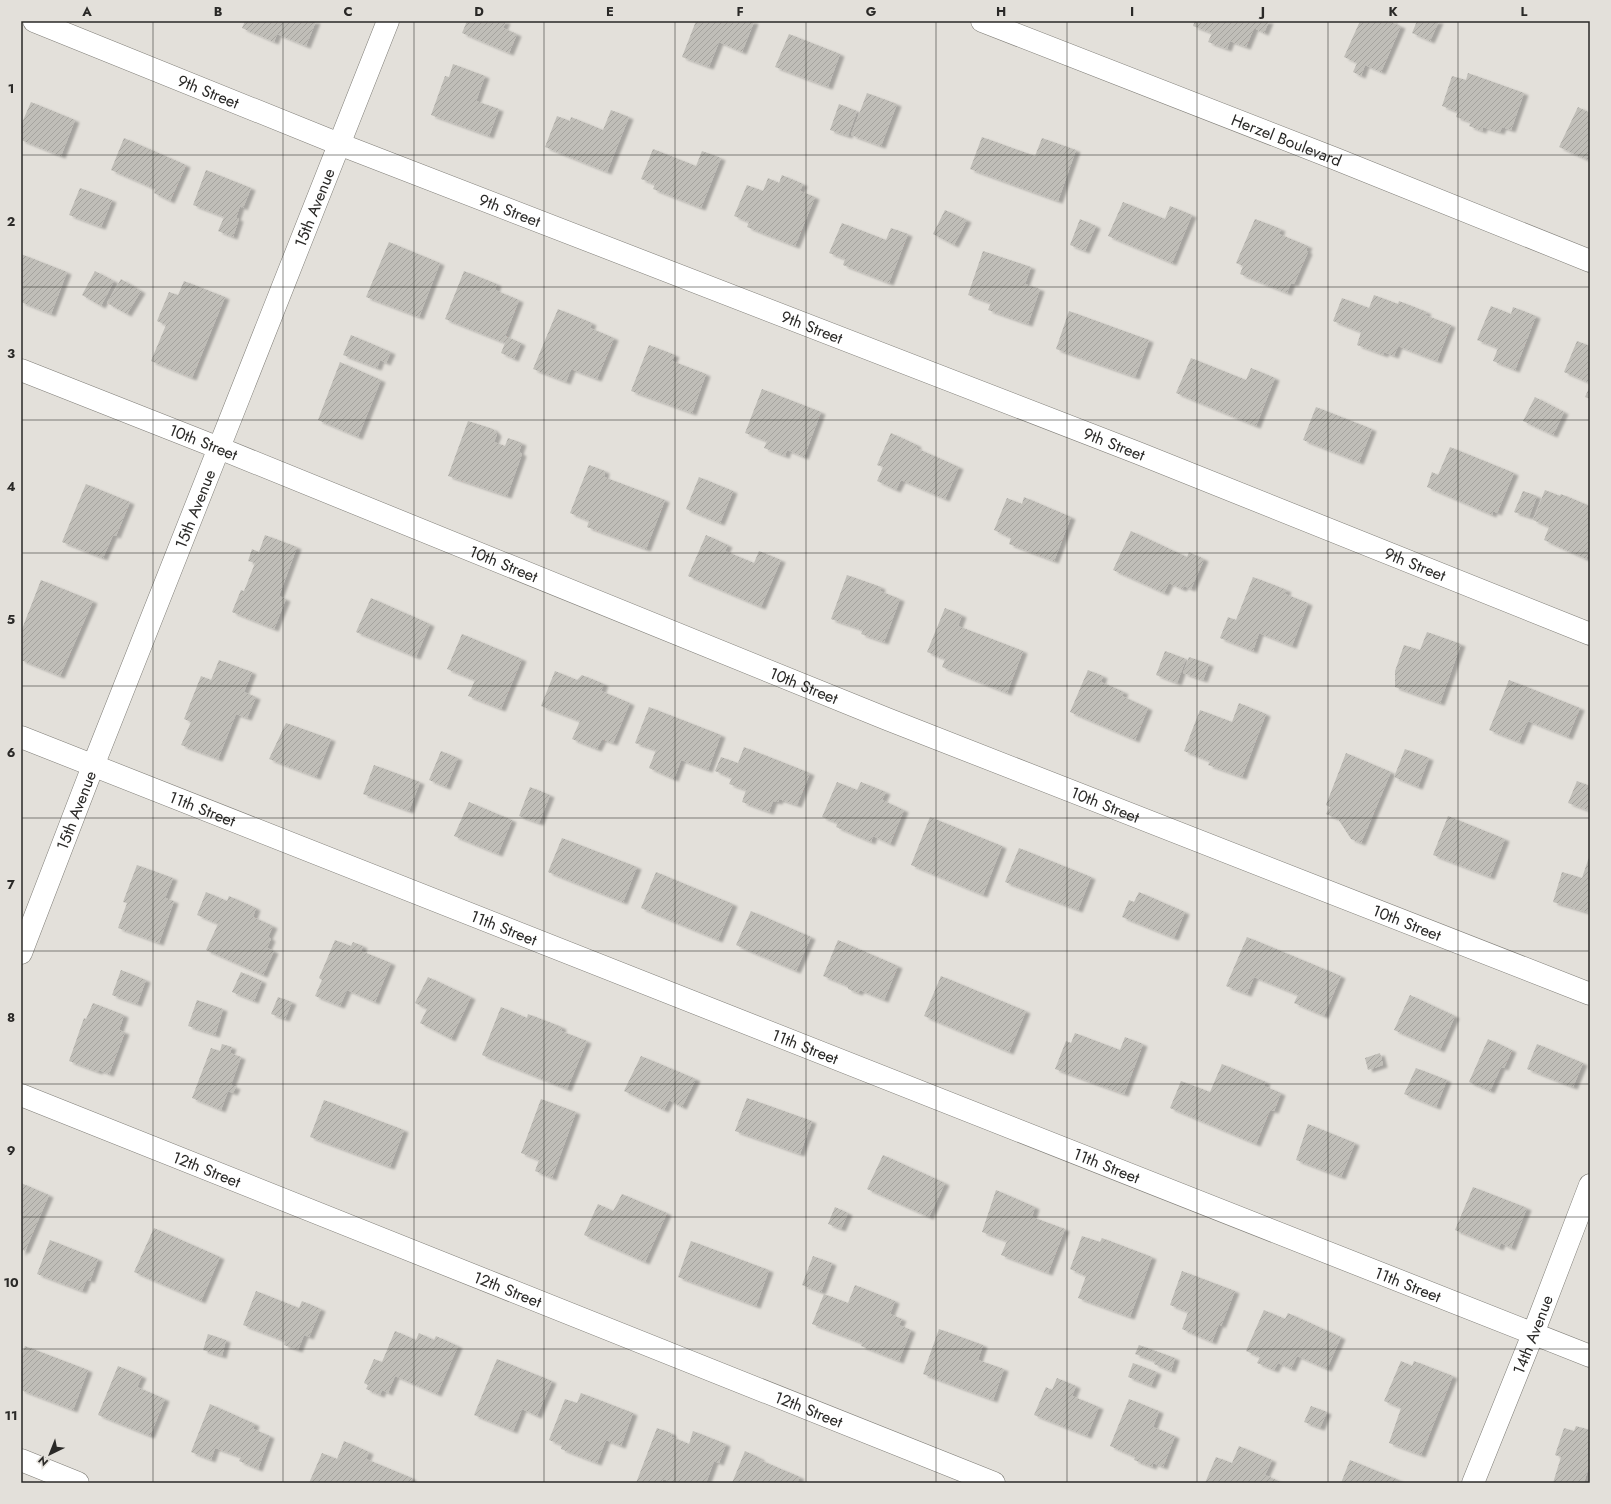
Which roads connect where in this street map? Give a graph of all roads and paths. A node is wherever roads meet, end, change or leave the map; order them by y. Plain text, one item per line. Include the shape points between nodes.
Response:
1 (34, 21) edge
2 (388, 21) edge
3 (982, 21) edge
4 (339, 144) junction
5 (1590, 261) edge
6 (21, 370) edge
7 (218, 448) junction
8 (1590, 634) edge
9 (21, 737) edge
10 (93, 766) junction
11 (21, 953) edge
12 (1590, 994) edge
13 (21, 1095) edge
14 (1590, 1185) edge
15 (1533, 1334) junction
16 (1590, 1356) edge
17 (21, 1460) edge
18 (78, 1483) edge
19 (994, 1483) edge
20 (1473, 1483) edge

1 - 4 street, 9th Street
2 - 4 street, 15th Avenue
3 - 5 street, Herzel Boulevard
4 - 7 street, 15th Avenue
4 - 8 street, 9th Street via 1138,453
6 - 7 street, 10th Street
7 - 10 street, 15th Avenue
7 - 12 street, 10th Street via 880,716
9 - 10 street, 11th Street
10 - 11 street, 15th Avenue
10 - 15 street, 11th Street
13 - 19 street, 12th Street
14 - 15 street, 14th Avenue
15 - 16 street, 11th Street
15 - 20 street, 14th Avenue
17 - 18 street

